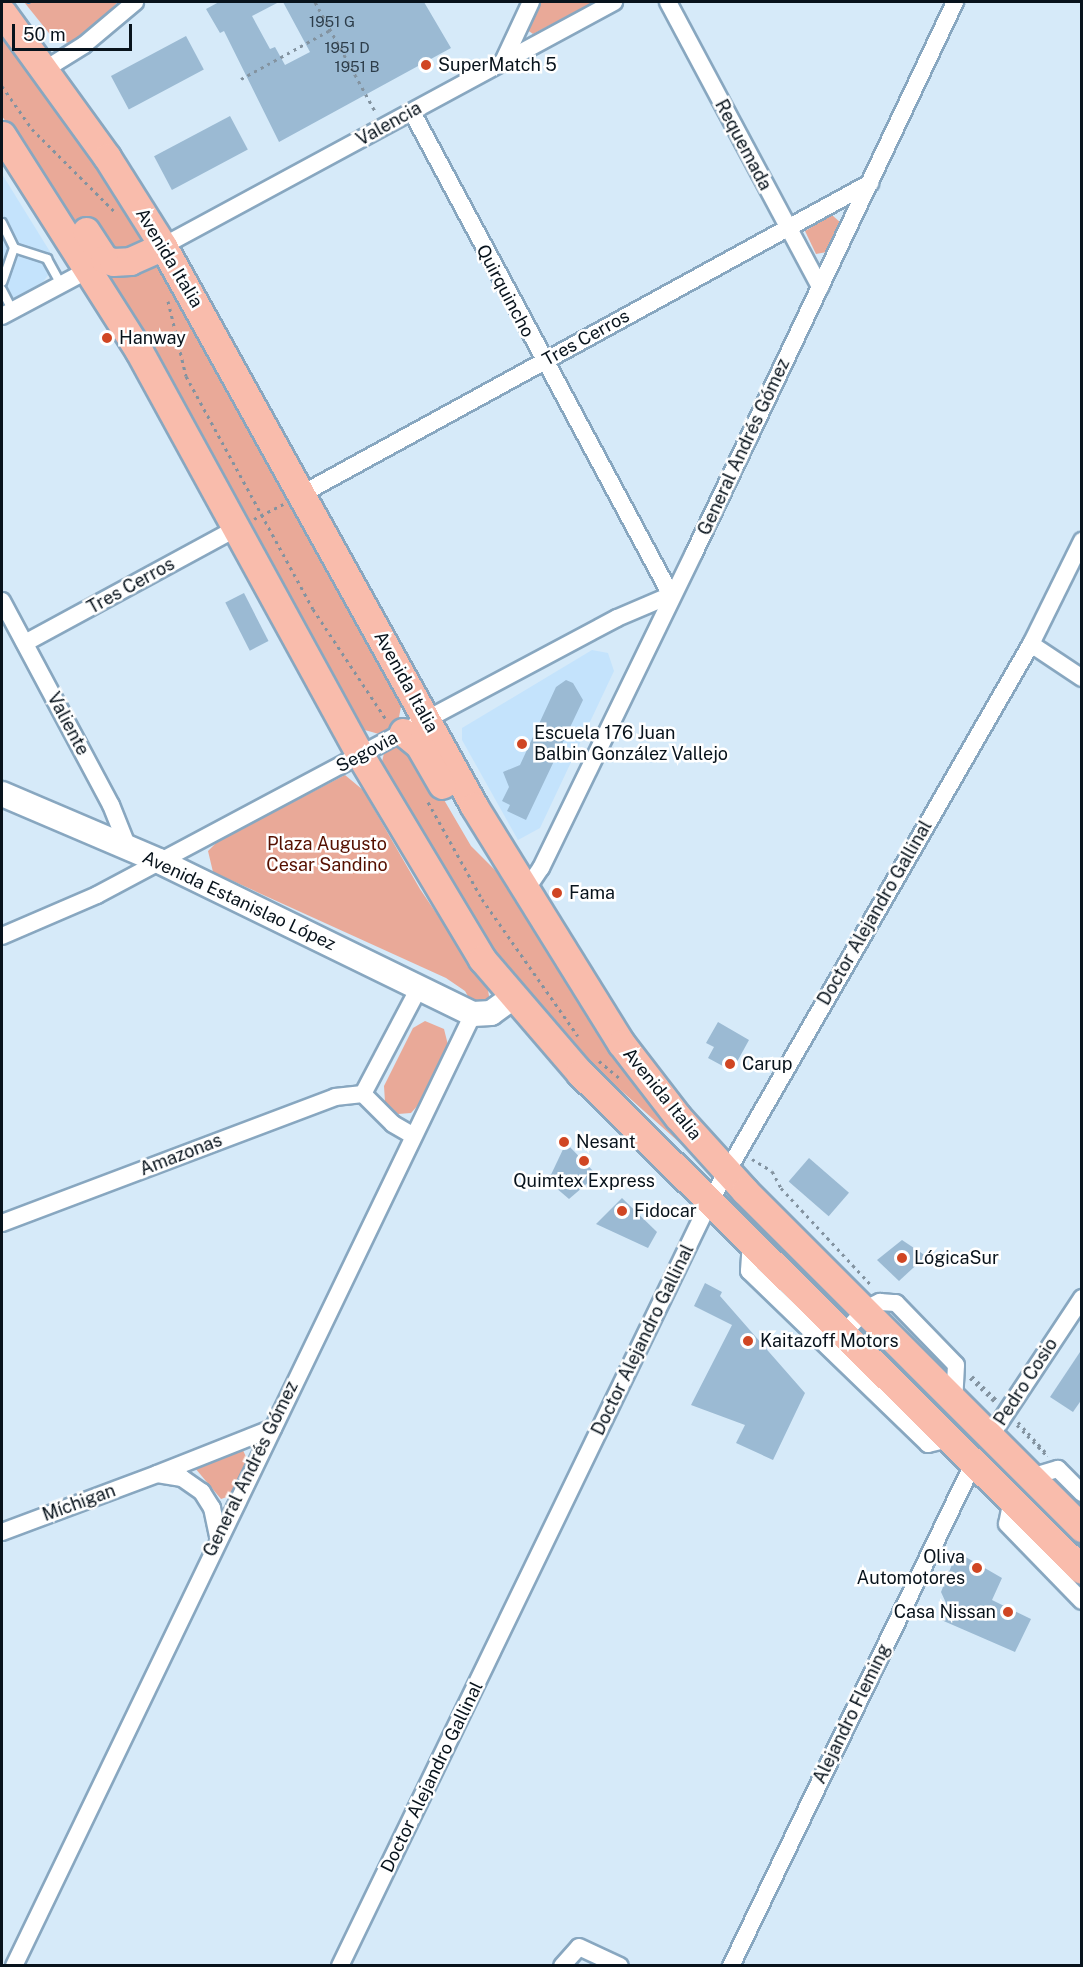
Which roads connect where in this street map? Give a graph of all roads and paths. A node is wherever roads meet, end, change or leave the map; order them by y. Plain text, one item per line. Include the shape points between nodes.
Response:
1 (135, 2) edge
2 (315, 2) edge
3 (531, 2) edge
4 (614, 2) edge
5 (668, 2) edge
6 (956, 2) edge
7 (2, 12) edge
8 (330, 30) junction
9 (503, 62) junction
10 (44, 70) junction
11 (241, 79) dead end
12 (2, 86) edge
13 (412, 112) junction
14 (384, 128) junction
15 (2, 135) edge
16 (26, 169) junction
17 (870, 183) junction
18 (118, 215) dead end
19 (2, 223) edge
20 (787, 228) junction
21 (163, 246) junction
22 (14, 248) junction
23 (90, 268) junction
24 (2, 282) edge
25 (61, 284) junction
26 (820, 287) junction
27 (2, 290) edge
28 (165, 292) dead end
29 (7, 313) edge
30 (542, 362) junction
31 (302, 494) junction
32 (263, 514) junction
33 (237, 528) junction
34 (1082, 541) edge
35 (671, 595) junction
36 (2, 601) edge
37 (25, 643) junction
38 (1031, 644) junction
39 (1082, 678) edge
40 (426, 720) junction
41 (399, 734) junction
42 (360, 755) junction
43 (2, 794) edge
44 (427, 799) dead end
45 (129, 850) junction
46 (505, 855) junction
47 (159, 861) junction
48 (526, 890) junction
49 (2, 936) edge
50 (419, 988) junction
51 (512, 998) junction
52 (473, 1014) junction
53 (584, 1046) dead end
54 (585, 1064) junction
55 (621, 1080) dead end
56 (363, 1094) junction
57 (412, 1135) junction
58 (737, 1163) junction
59 (709, 1203) junction
60 (2, 1223) edge
61 (751, 1242) junction
62 (837, 1282) junction
63 (1082, 1298) edge
64 (896, 1302) junction
65 (866, 1309) junction
66 (842, 1335) junction
67 (954, 1401) junction
68 (273, 1428) junction
69 (990, 1437) junction
70 (950, 1438) junction
71 (974, 1462) junction
72 (157, 1474) junction
73 (1031, 1477) junction
74 (1082, 1493) edge
75 (1012, 1499) junction
76 (1082, 1528) edge
77 (2, 1532) edge
78 (218, 1536) junction
79 (1082, 1570) edge
80 (1082, 1601) edge
81 (14, 1965) edge
82 (340, 1965) edge
83 (562, 1965) edge
84 (620, 1965) edge
85 (731, 1965) edge

1 - 10 street via 84,45
2 - 8 path
3 - 9 street
4 - 9 street, Valencia
5 - 20 street, Requemada
6 - 17 street, General Andrés Gómez
7 - 10 main road, Avenida Italia
8 - 11 path
8 - 14 path
9 - 13 street, Valencia
10 - 21 main road, Avenida Italia
12 - 18 path via 32,129
13 - 14 street, Valencia
13 - 30 street, Quirquincho
14 - 21 street, Valencia
15 - 16 main road
16 - 21 main road via 60,193 104,259 130,261
16 - 23 main road
17 - 20 street, Tres Cerros
17 - 26 street, General Andrés Gómez
19 - 22 lane
20 - 26 street, Requemada
20 - 30 street, Tres Cerros
21 - 31 main road, Avenida Italia
22 - 24 lane
22 - 25 lane via 47,259
23 - 25 street
23 - 33 main road
25 - 29 street
26 - 35 street, General Andrés Gómez
27 - 29 lane
28 - 32 path via 186,376
30 - 31 street, Tres Cerros
30 - 35 street, Quirquincho
31 - 32 path
31 - 40 main road, Avenida Italia
32 - 33 path
32 - 41 path via 314,609
33 - 37 street, Tres Cerros
33 - 42 main road
34 - 38 street, Doctor Alejandro Gallinal
35 - 40 street, Segovia via 617,618
35 - 48 street, General Andrés Gómez via 541,868
36 - 37 street, Valiente
37 - 45 street, Valiente via 114,812
38 - 39 street
38 - 58 street, Doctor Alejandro Gallinal
40 - 41 street, Segovia
40 - 46 main road, Avenida Italia
41 - 42 street, Segovia
41 - 46 main road via 419,745 476,840
42 - 47 street, Segovia
42 - 51 main road via 455,917
43 - 45 street, Avenida Estanislao López
44 - 53 path via 482,899
45 - 47 street, Avenida Estanislao López
46 - 48 main road, Avenida Italia
47 - 49 street, Segovia via 97,895
47 - 50 street, Avenida Estanislao López
48 - 58 main road, Avenida Italia via 627,1051
50 - 52 street, Avenida Estanislao López
50 - 56 street
51 - 52 street via 491,1013
51 - 54 main road
52 - 57 street, General Andrés Gómez
54 - 55 path
54 - 58 main road via 701,1170 711,1175
54 - 59 main road
56 - 57 street via 393,1124
56 - 60 street, Amazonas via 335,1097
57 - 68 street, General Andrés Gómez
58 - 59 street, Doctor Alejandro Gallinal
58 - 62 main road, Avenida Italia
58 - 64 path via 772,1171 781,1188 879,1296
59 - 61 main road
59 - 62 main road via 736,1202 793,1259 825,1281
59 - 82 street, Doctor Alejandro Gallinal
61 - 66 main road
61 - 70 street via 749,1271 928,1444
62 - 65 main road, Avenida Italia
63 - 69 street, Pedro Cosio
64 - 65 street
64 - 67 street via 956,1365
65 - 66 street
65 - 67 main road, Avenida Italia
66 - 70 main road
67 - 69 main road, Avenida Italia
68 - 72 street, Míchigan
68 - 78 street, General Andrés Gómez
69 - 73 main road, Avenida Italia
70 - 71 main road
71 - 75 main road
71 - 85 street, Alejandro Fleming
72 - 77 street, Míchigan
72 - 78 street via 182,1478 202,1492 212,1508
73 - 74 street via 1058,1469
73 - 76 main road, Avenida Italia
75 - 79 main road
75 - 80 street via 1007,1524
78 - 81 street, General Andrés Gómez
83 - 84 street via 579,1947

